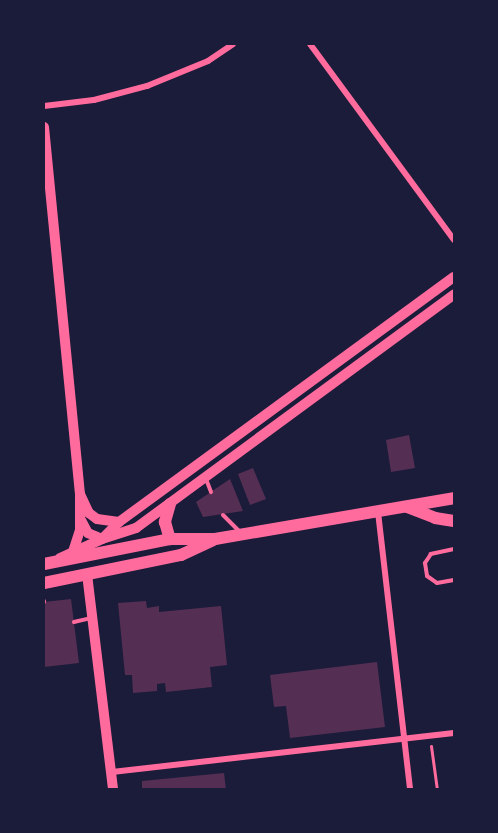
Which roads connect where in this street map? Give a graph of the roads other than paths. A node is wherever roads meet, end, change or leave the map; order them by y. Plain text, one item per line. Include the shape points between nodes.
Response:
1 (233, 44) edge
2 (309, 44) edge
3 (44, 106) edge
4 (44, 127) edge
5 (454, 240) edge
6 (454, 277) edge
7 (454, 294) edge
8 (205, 478) junction
9 (211, 492) dead end
10 (80, 494) junction
11 (454, 498) edge
12 (170, 504) junction
13 (406, 507) junction
14 (378, 512) junction
15 (223, 514) dead end
16 (81, 520) junction
17 (454, 521) edge
18 (119, 522) junction
19 (242, 535) junction
20 (102, 539) junction
21 (170, 539) junction
22 (215, 539) junction
23 (454, 549) edge
24 (73, 551) junction
25 (46, 564) edge
26 (87, 574) junction
27 (454, 580) edge
28 (44, 583) edge
29 (92, 618) junction
30 (74, 622) dead end
31 (454, 733) edge
32 (406, 738) junction
33 (112, 772) junction
34 (113, 789) edge
35 (410, 789) edge

1 - 3 street via 208,61 147,86 94,100
2 - 5 street
4 - 10 main road
6 - 18 main road
7 - 8 main road
8 - 9 lane
8 - 12 main road
10 - 16 main road
10 - 18 main road via 89,513 97,519
11 - 13 main road
12 - 20 main road via 136,528
12 - 21 main road via 165,522
13 - 14 main road
13 - 17 main road
14 - 19 main road
14 - 32 street
15 - 19 lane
16 - 20 main road via 88,533
16 - 24 main road
18 - 20 main road
19 - 22 main road
20 - 24 main road
21 - 22 main road
21 - 25 main road
22 - 26 main road via 181,555
23 - 27 lane via 431,554 425,564 427,576 437,583
24 - 25 main road
26 - 28 main road
26 - 29 main road
29 - 30 lane
29 - 33 main road
31 - 32 street
32 - 33 street
32 - 35 street
33 - 34 main road

